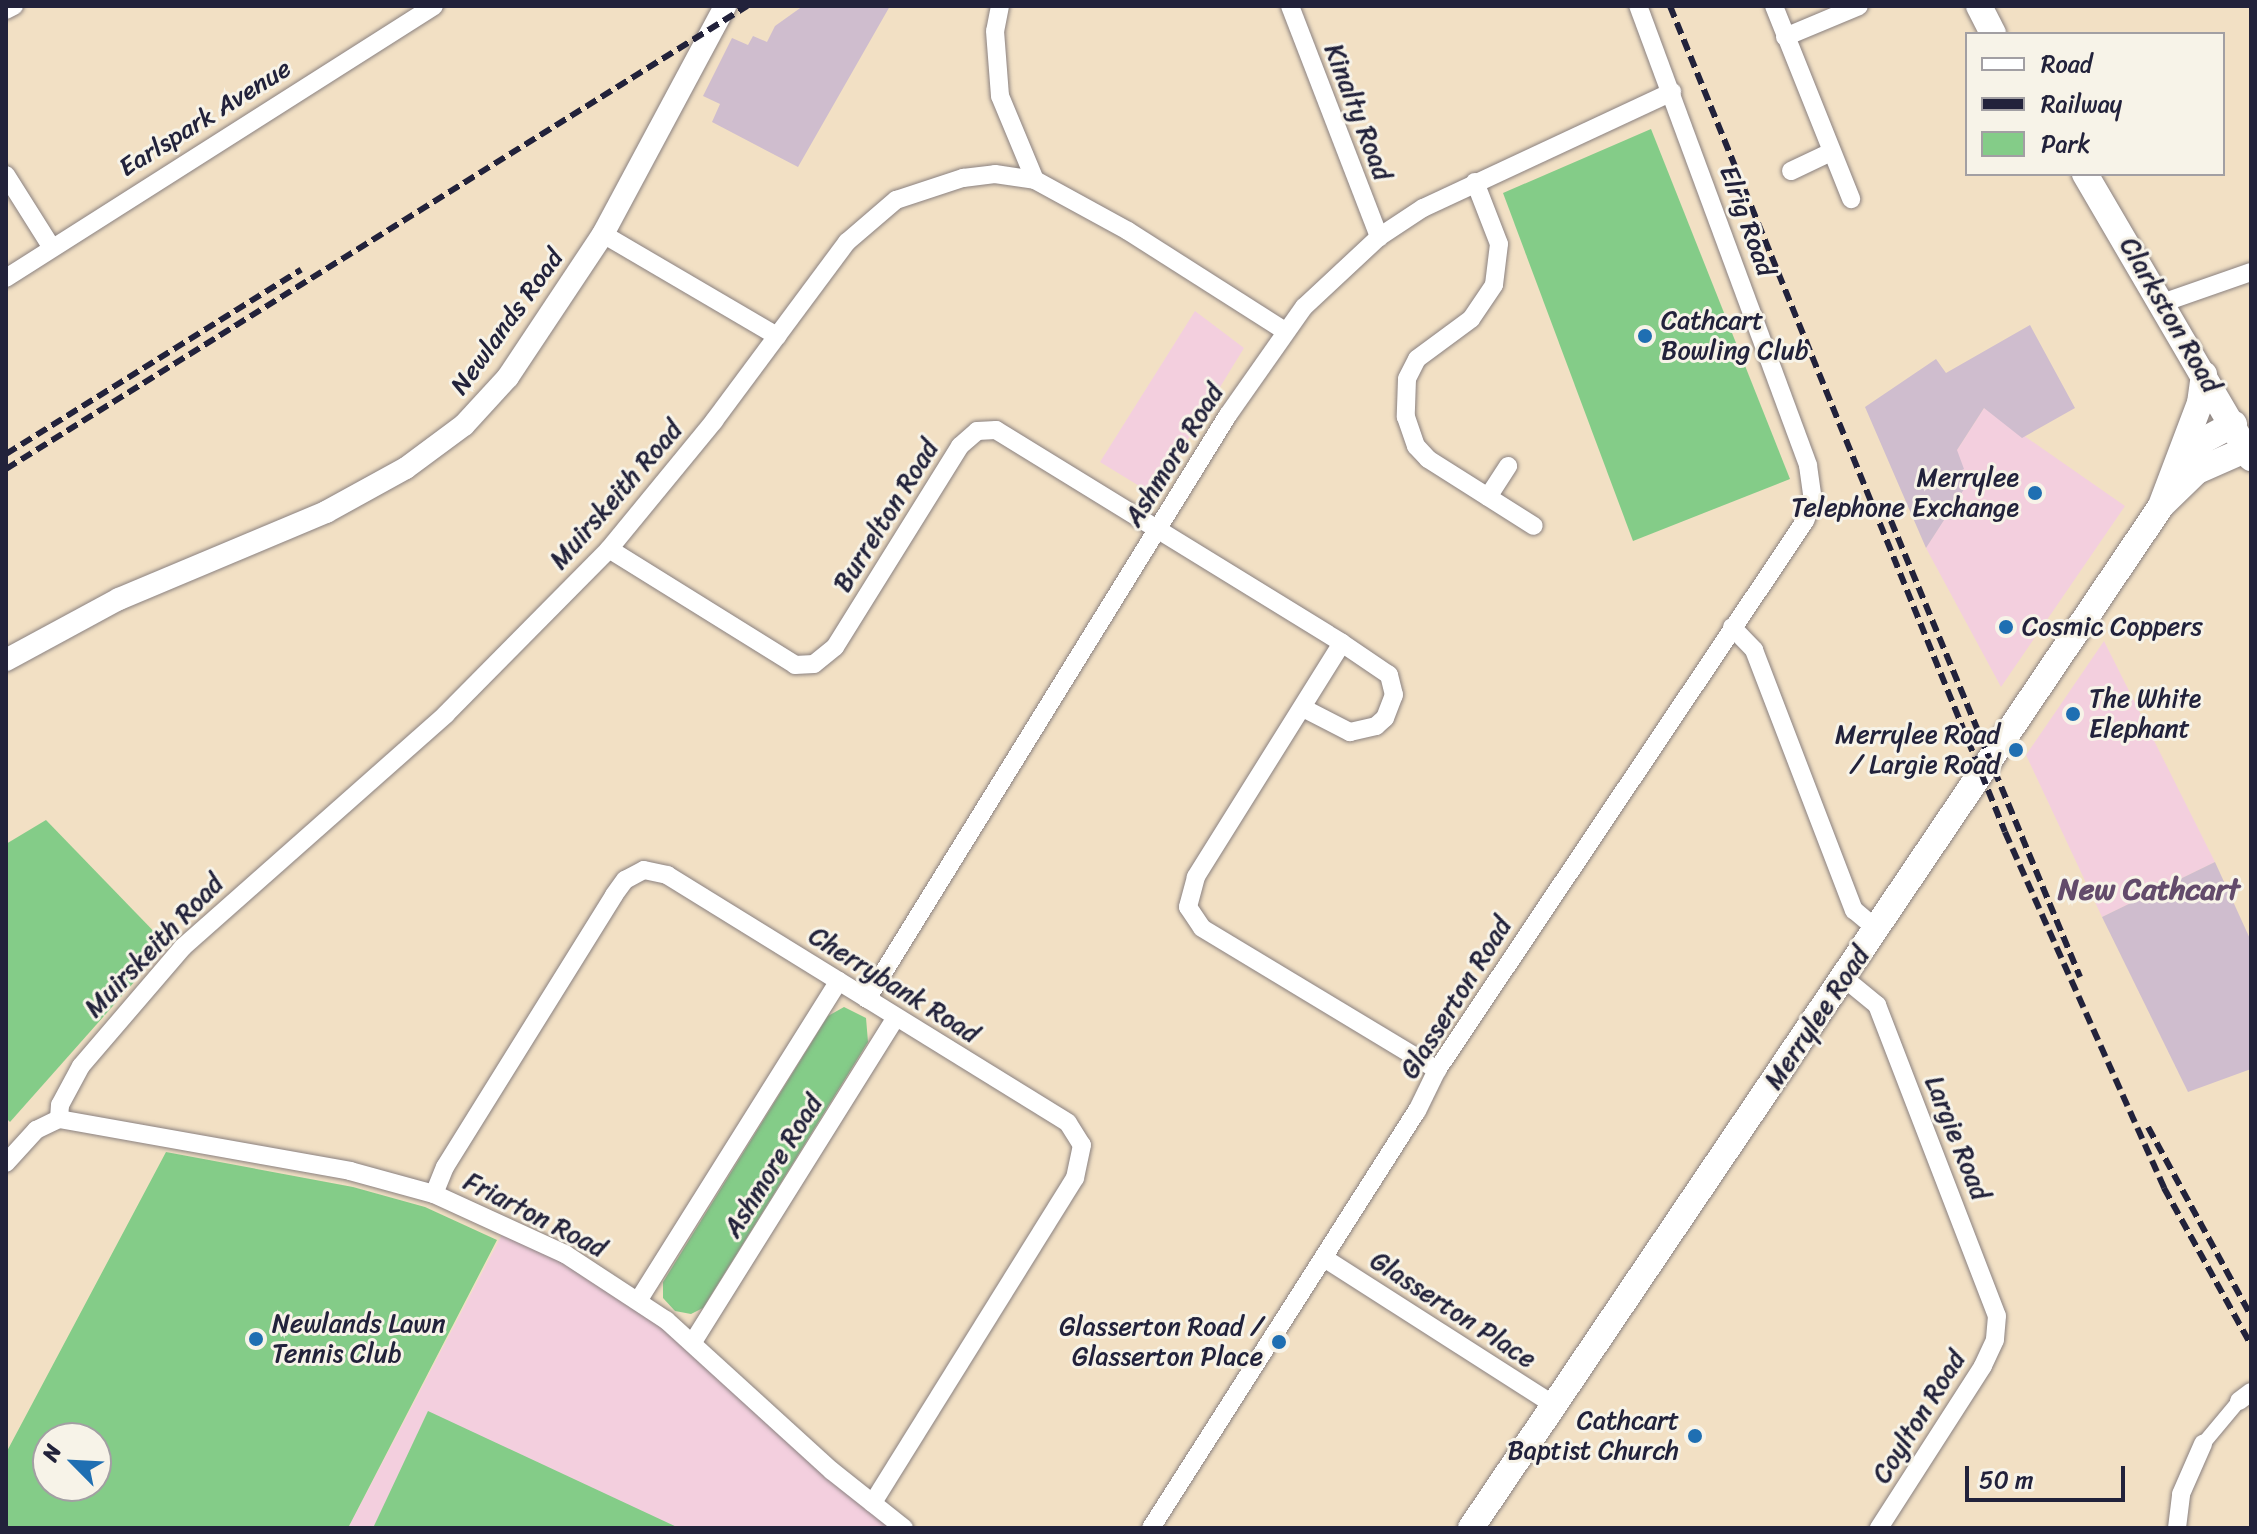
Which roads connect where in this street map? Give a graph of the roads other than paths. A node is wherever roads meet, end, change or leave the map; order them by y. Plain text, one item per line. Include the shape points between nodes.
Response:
1 (14, 6) edge
2 (434, 6) edge
3 (725, 6) edge
4 (1000, 6) edge
5 (1290, 6) edge
6 (1638, 6) edge
7 (1774, 6) edge
8 (1859, 6) edge
9 (1979, 6) edge
10 (6, 10) edge
11 (1992, 32) edge
12 (1785, 37) junction
13 (1672, 92) junction
14 (1831, 152) junction
15 (1791, 171) dead end
16 (6, 175) edge
17 (2086, 176) edge
18 (1035, 180) junction
19 (1475, 182) junction
20 (1851, 199) dead end
21 (603, 234) junction
22 (1379, 237) junction
23 (52, 248) junction
24 (2251, 272) edge
25 (6, 278) edge
26 (2165, 302) junction
27 (1285, 331) junction
28 (777, 336) junction
29 (2204, 374) junction
30 (2234, 424) junction
31 (2249, 453) edge
32 (1508, 466) dead end
33 (2164, 494) junction
34 (1488, 497) junction
35 (1813, 501) joint
36 (1534, 526) dead end
37 (1159, 529) junction
38 (609, 549) junction
39 (1732, 627) junction
40 (1342, 643) junction
41 (6, 660) edge
42 (1303, 708) junction
43 (1877, 929) junction
44 (1844, 978) junction
45 (839, 981) junction
46 (867, 999) junction
47 (896, 1017) junction
48 (1437, 1070) junction
49 (59, 1119) junction
50 (6, 1163) edge
51 (434, 1194) junction
52 (1324, 1258) junction
53 (638, 1301) junction
54 (1997, 1331) joint
55 (693, 1342) junction
56 (2245, 1396) edge
57 (1554, 1405) junction
58 (2203, 1444) joint
59 (873, 1503) junction
60 (904, 1528) edge
61 (1151, 1528) edge
62 (1471, 1528) edge
63 (1879, 1528) edge
64 (2177, 1528) edge

1 - 10 street
2 - 23 street, Earlspark Avenue
3 - 21 street, Newlands Road
4 - 18 street via 995,31 1000,96
5 - 22 street, Kinalty Road
6 - 13 street, Elrig Road
7 - 12 street
8 - 12 street
9 - 11 main road
12 - 14 street
13 - 19 street, Ashmore Road
13 - 35 street, Elrig Road via 1808,465
14 - 15 street
14 - 20 street
16 - 23 street
17 - 26 main road, Clarkston Road
18 - 27 street, Muirskeith Road via 1128,231
18 - 28 street, Muirskeith Road via 995,174 963,178 896,200 847,242
19 - 22 street, Ashmore Road
19 - 34 street via 1499,244 1494,285 1471,319 1417,359 1404,402 1416,446 1441,469
21 - 28 street
21 - 41 street, Newlands Road via 508,377 434,450 326,512 119,599
22 - 27 street, Ashmore Road
23 - 25 street, Earlspark Avenue
24 - 26 street
26 - 29 main road, Clarkston Road
27 - 37 street, Ashmore Road
28 - 38 street, Muirskeith Road
29 - 30 main road, Clarkston Road
29 - 33 main road, Merrylee Road via 2200,403
30 - 31 main road, Clarkston Road
30 - 33 main road, Merrylee Road via 2204,440
31 - 33 main road, Merrylee Road via 2197,471
32 - 34 street
33 - 43 main road, Merrylee Road
34 - 36 street
35 - 39 street, Glasserton Road via 1805,521
37 - 38 street, Burrelton Road via 1007,434 977,431 960,446 835,647 808,666 795,665
37 - 40 street, Burrelton Road
37 - 46 street, Ashmore Road
38 - 49 street, Muirskeith Road via 446,714 183,947 81,1066 60,1105
39 - 43 street via 1754,650 1854,910
39 - 48 street, Glasserton Road
40 - 42 street
40 - 42 street, Burrelton Road via 1389,675 1394,695 1385,718 1364,731 1350,732
42 - 48 street via 1196,877 1188,897 1189,913 1202,928
43 - 44 main road, Merrylee Road
44 - 54 street, Largie Road via 1877,1005 1993,1298
44 - 57 main road, Merrylee Road
45 - 46 street, Cherrybank Road
45 - 51 street, Cherrybank Road via 667,875 634,873 614,895 445,1167
45 - 53 street, Ashmore Road
46 - 47 street, Cherrybank Road
47 - 55 street, Ashmore Road
47 - 59 street, Cherrybank Road via 1068,1123 1083,1155 1075,1178
48 - 52 street, Glasserton Road
49 - 50 street via 36,1130
49 - 51 street, Friarton Road via 350,1171
51 - 53 street, Friarton Road via 530,1236
52 - 57 street, Glasserton Place
52 - 61 street, Glasserton Road
53 - 55 street, Friarton Road
54 - 63 street, Coylton Road via 1983,1366
55 - 59 street, Friarton Road
56 - 58 street
57 - 62 main road, Merrylee Road
58 - 64 street via 2181,1494
59 - 60 street, Friarton Road

